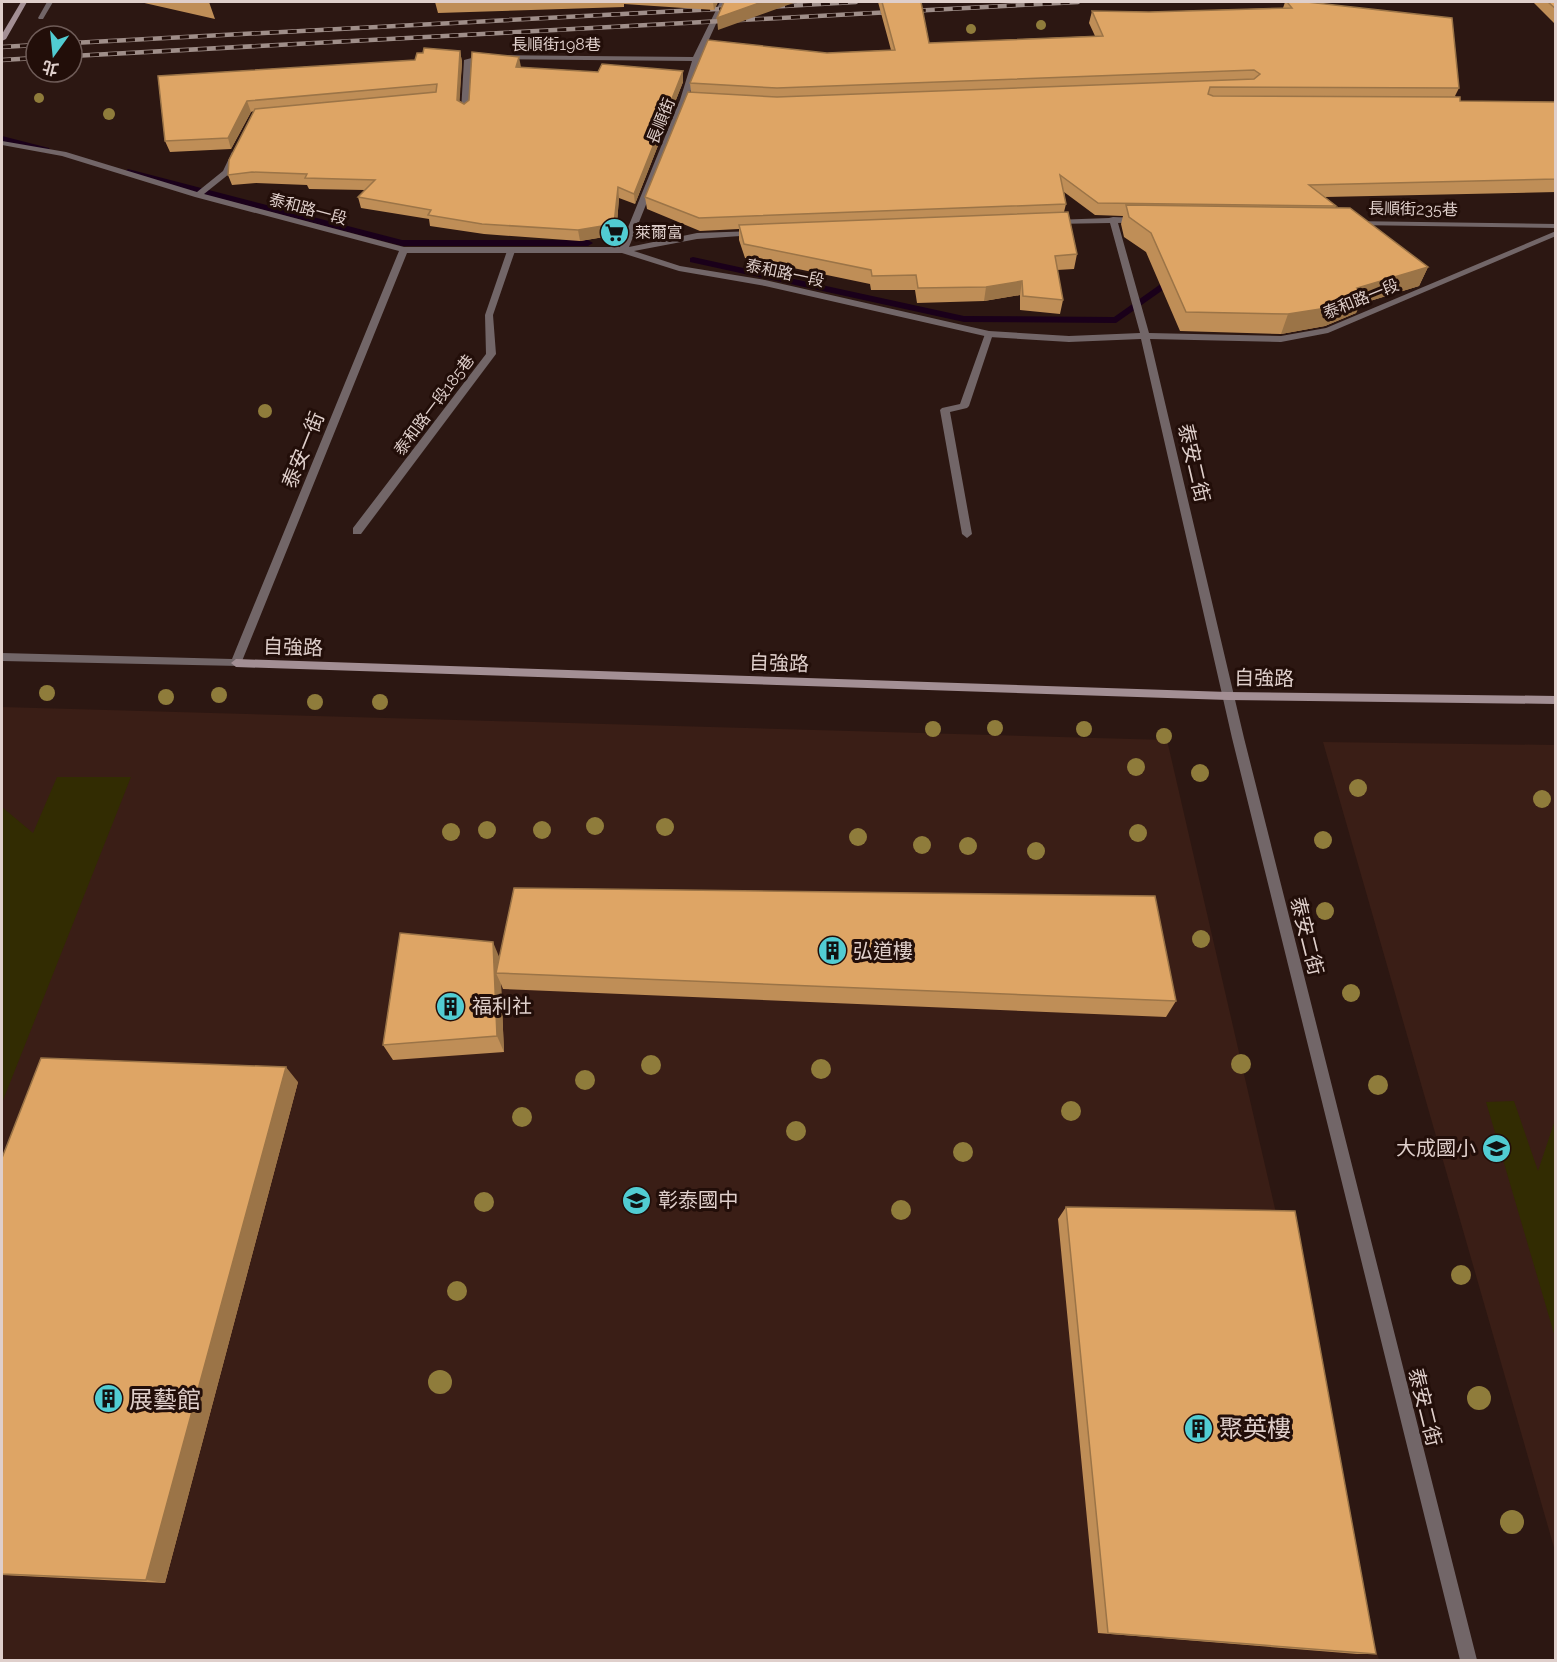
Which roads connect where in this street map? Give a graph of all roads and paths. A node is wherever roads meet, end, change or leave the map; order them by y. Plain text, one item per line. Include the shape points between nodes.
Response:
1 (24, 2) edge
2 (50, 2) edge
3 (723, 2) edge
4 (40, 18) dead end
5 (2, 39) edge
6 (696, 58) junction
7 (684, 100) junction
8 (695, 101) edge
9 (465, 111) edge
10 (2, 143) edge
11 (240, 144) edge
12 (198, 195) junction
13 (1113, 219) junction
14 (1148, 220) edge
15 (1041, 222) edge
16 (1340, 223) edge
17 (1556, 226) edge
18 (769, 233) edge
19 (1556, 233) edge
20 (404, 250) junction
21 (623, 250) junction
22 (511, 251) junction
23 (989, 334) junction
24 (1145, 336) junction
25 (357, 531) dead end
26 (968, 534) dead end
27 (2, 657) edge
28 (236, 663) junction
29 (1228, 696) junction
30 (1556, 700) edge
31 (1469, 1660) edge

1 - 5 street
2 - 4 street
3 - 6 street, 長順街
6 - 7 street, 長順街
6 - 9 street, 長順街198巷 via 468,60
7 - 8 street
7 - 21 street, 長順街
10 - 12 street, 泰和路一段 via 63,154
11 - 12 street via 226,172
12 - 20 street, 泰和路一段
13 - 14 street
13 - 15 street
13 - 24 street, 泰安二街
16 - 17 street, 長順街235巷
18 - 21 street via 697,236
19 - 24 street, 泰和路一段 via 1328,330 1281,339
20 - 22 street, 泰和路一段
20 - 28 street, 泰安一街
21 - 22 street, 泰和路一段
21 - 23 street, 泰和路一段 via 679,268 765,283
22 - 25 street, 泰和路一段185巷 via 489,315 491,354
23 - 24 street, 泰和路一段 via 1069,339
23 - 26 street via 964,406 945,411
24 - 29 street, 泰安二街
27 - 28 street, 自強路
28 - 29 street, 自強路
29 - 30 street, 自強路
29 - 31 street, 泰安二街

